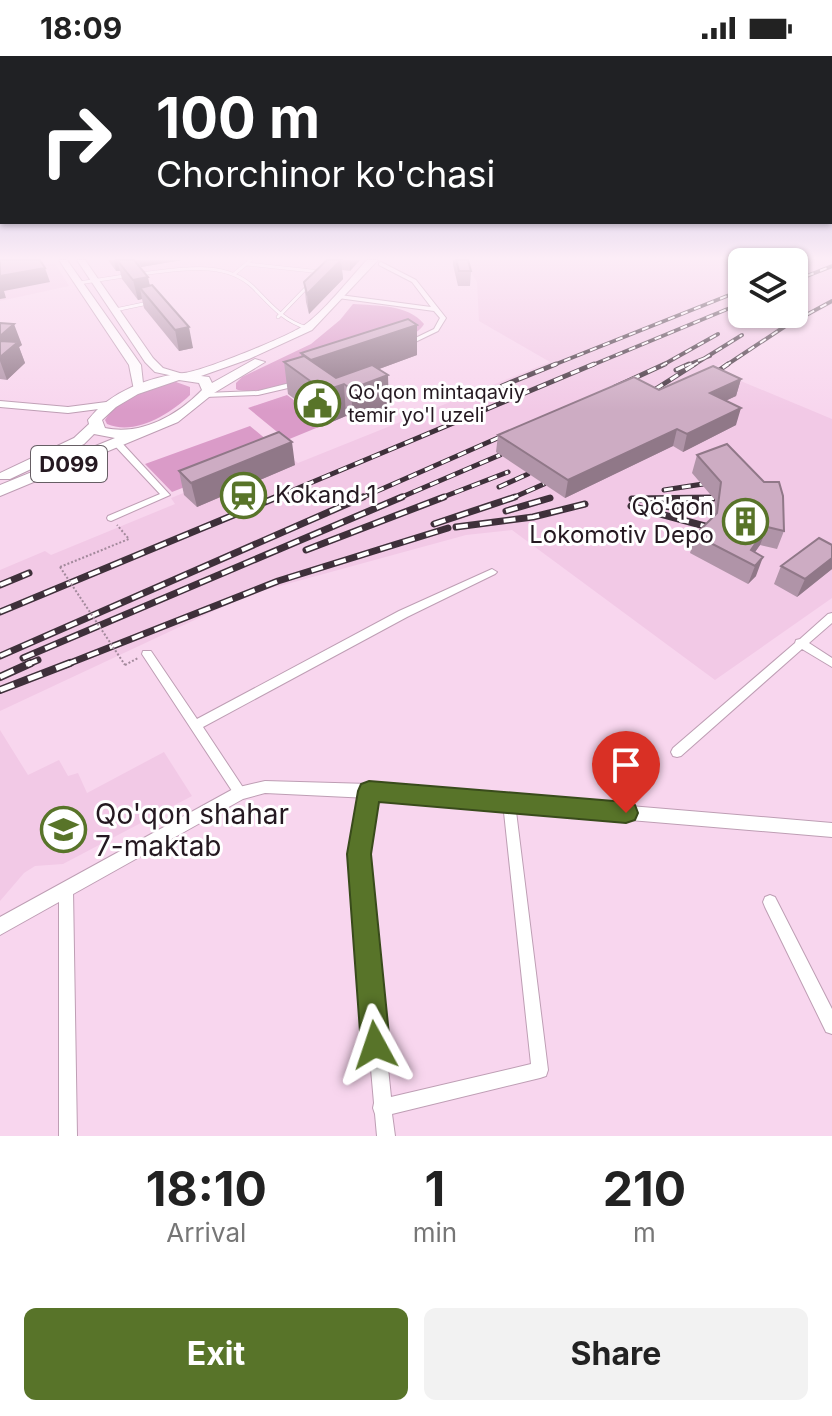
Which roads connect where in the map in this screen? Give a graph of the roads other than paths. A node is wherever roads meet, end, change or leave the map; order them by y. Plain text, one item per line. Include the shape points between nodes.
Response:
1 (97, 310) edge
2 (114, 310) edge
3 (272, 310) edge
4 (284, 310) edge
5 (330, 310) edge
6 (337, 310) edge
7 (437, 310) edge
8 (278, 317) junction
9 (308, 328) junction
10 (404, 345) edge
11 (183, 376) junction
12 (315, 377) edge
13 (135, 392) junction
14 (207, 392) junction
15 (0, 404) edge
16 (114, 404) junction
17 (68, 410) junction
18 (96, 423) junction
19 (137, 434) junction
20 (119, 445) junction
21 (0, 479) edge
22 (0, 491) edge
23 (111, 518) road end
24 (492, 572) dead end
25 (832, 617) edge
26 (800, 643) junction
27 (147, 654) road end
28 (832, 663) edge
29 (195, 726) junction
30 (677, 752) dead end
31 (369, 791) junction
32 (240, 793) junction
33 (509, 803) junction
34 (832, 830) edge
35 (66, 890) junction
36 (770, 902) dead end
37 (0, 926) edge
38 (832, 1026) edge
39 (381, 1108) junction
40 (68, 1136) edge
41 (386, 1136) edge

1 - 13 main road via 135,365
2 - 11 main road via 159,370
3 - 8 lane
4 - 8 lane
5 - 9 highway, D099
6 - 14 highway, D099 via 322,330
7 - 10 street via 442,324
8 - 9 lane
9 - 11 highway, D099
11 - 13 highway, D099
11 - 14 highway via 204,380
12 - 14 street via 258,393
13 - 16 highway, D099
14 - 19 highway, D099 via 177,415
15 - 17 main road
16 - 17 main road
16 - 18 highway, D099
17 - 18 main road
18 - 19 highway, D099 via 107,434
18 - 21 highway, D099 via 79,441
19 - 20 highway, D099
20 - 22 highway, D099
20 - 23 street via 166,495
24 - 29 street
25 - 26 street
26 - 28 street
26 - 30 street
27 - 29 street
29 - 32 street
31 - 32 street via 265,787
31 - 33 street
31 - 39 street via 359,854
32 - 35 street
33 - 34 street
33 - 39 street via 540,1070
35 - 37 street
35 - 40 street
36 - 38 street
39 - 41 street

